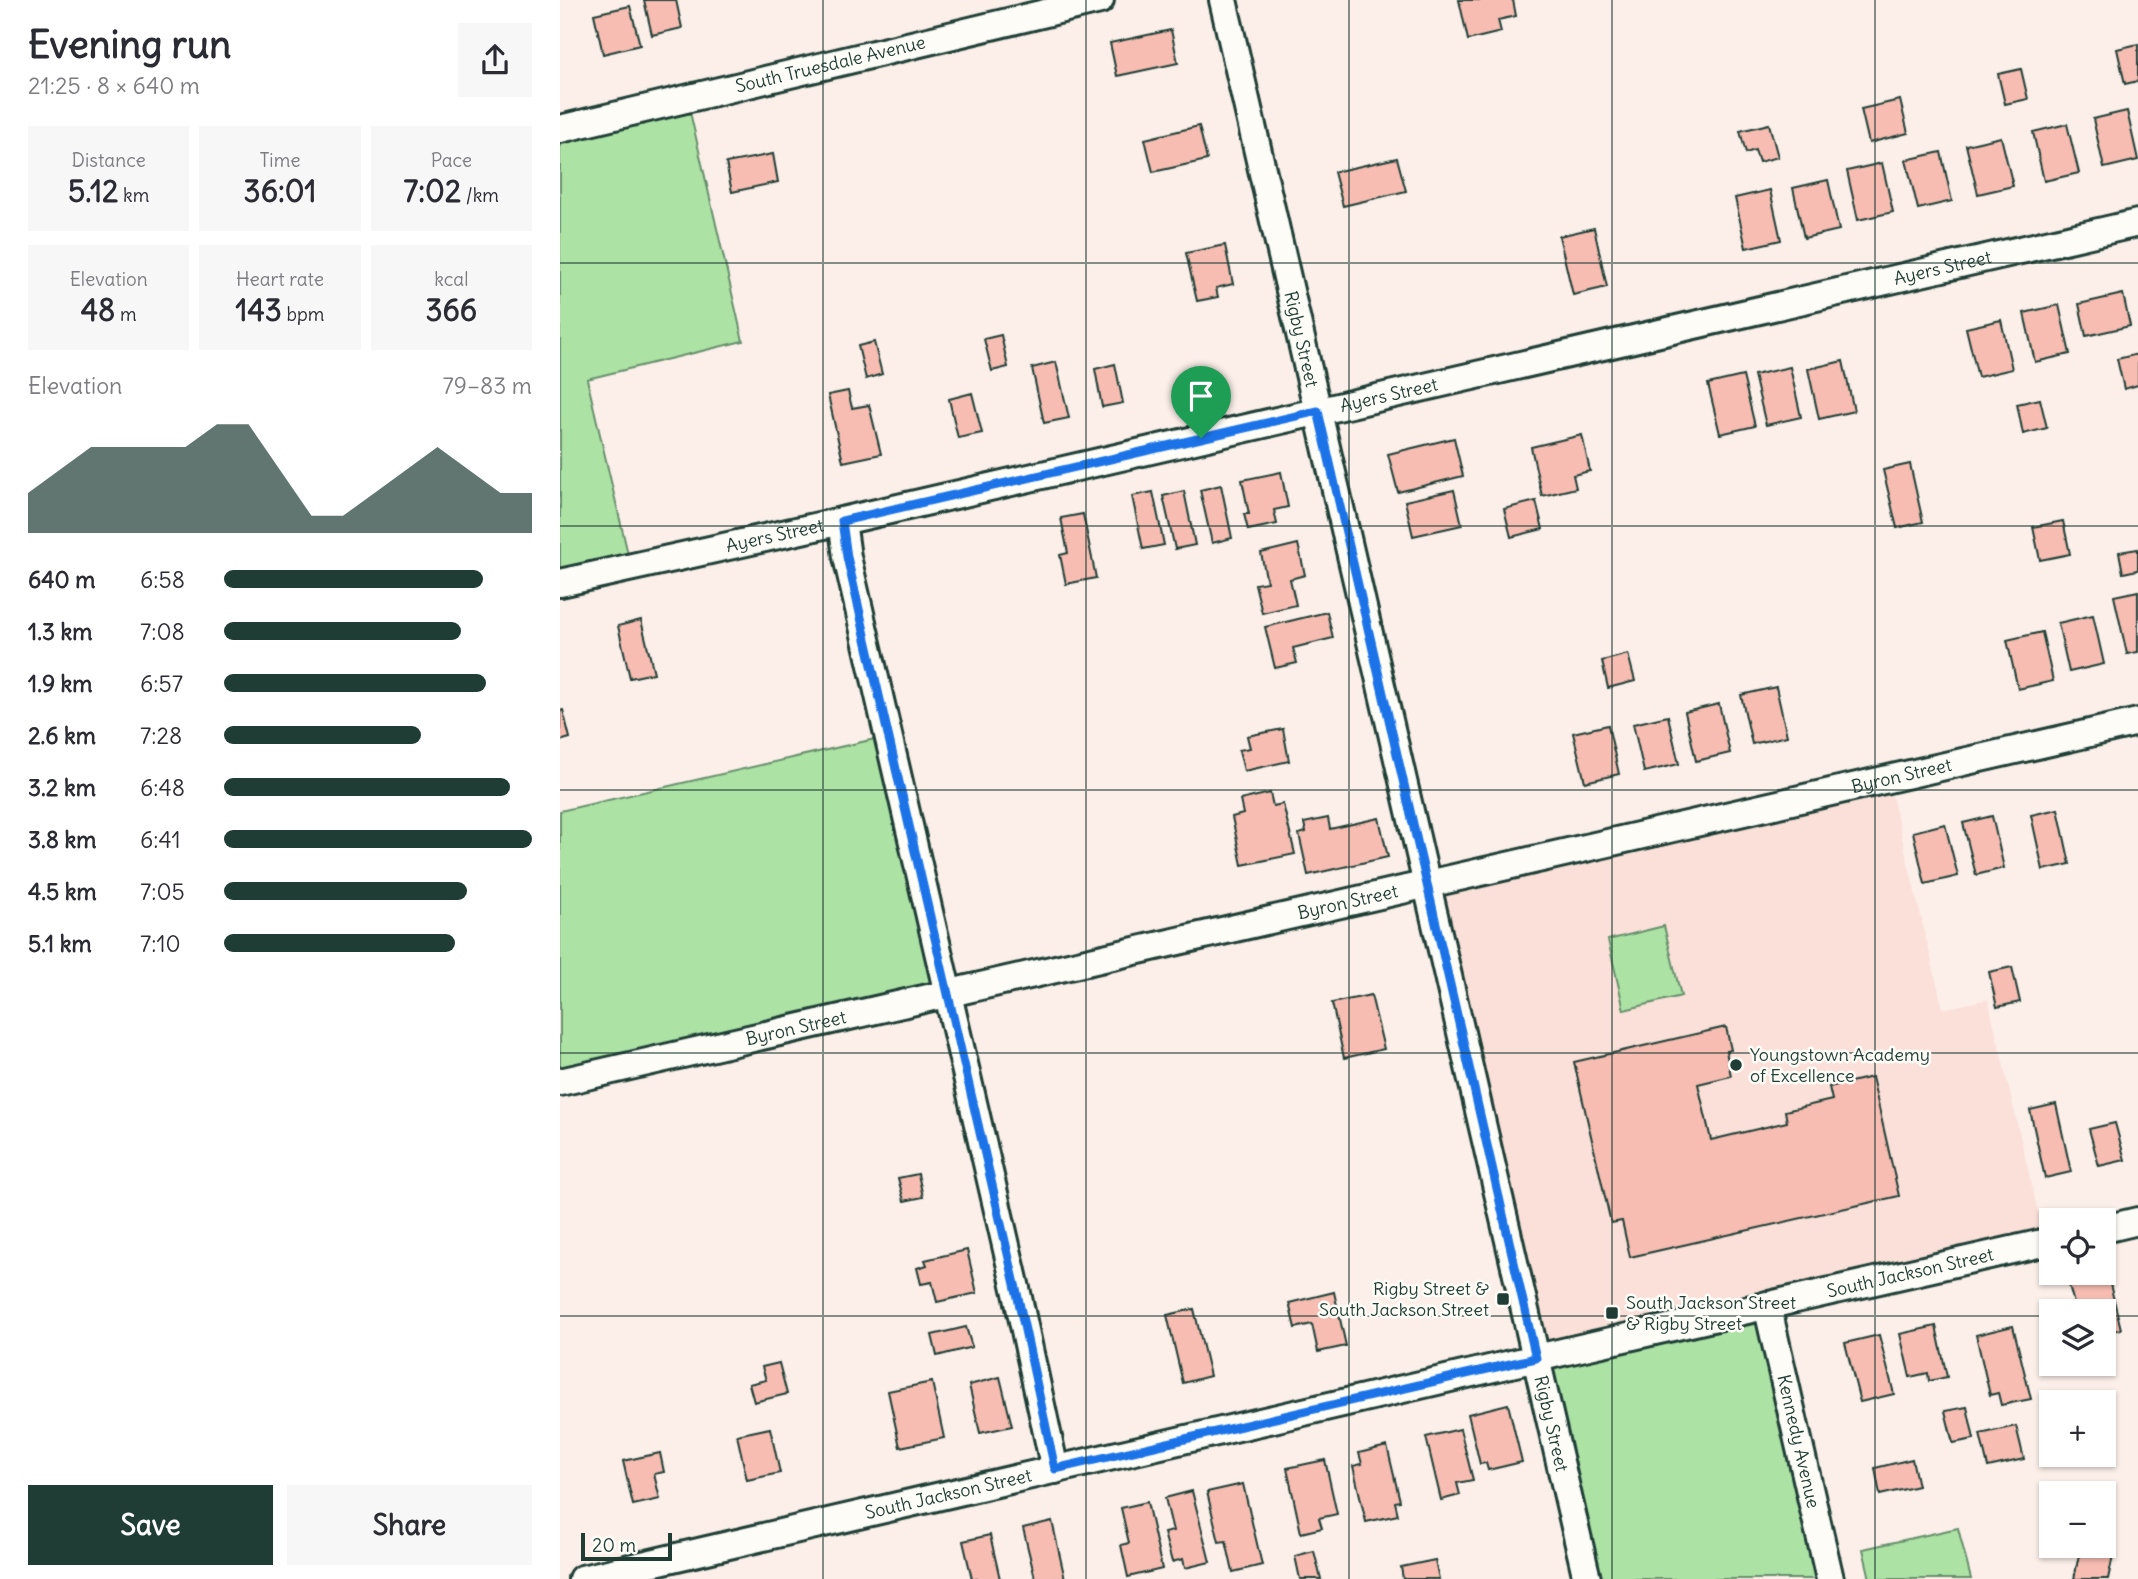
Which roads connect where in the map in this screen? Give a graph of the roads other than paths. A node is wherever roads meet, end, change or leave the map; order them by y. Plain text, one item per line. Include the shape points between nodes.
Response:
1 (1100, 0) edge
2 (1223, 0) edge
3 (560, 129) edge
4 (2138, 223) edge
5 (1318, 411) junction
6 (842, 521) junction
7 (560, 583) edge
8 (2138, 722) edge
9 (1427, 884) junction
10 (947, 993) junction
11 (560, 1082) edge
12 (2138, 1221) edge
13 (2116, 1226) edge
14 (2039, 1244) edge
15 (1767, 1305) junction
16 (1536, 1358) junction
17 (1055, 1469) junction
18 (582, 1579) edge
19 (1587, 1579) edge
20 (1830, 1579) edge

1 - 3 street, South Truesdale Avenue
2 - 5 street, Rigby Street
4 - 5 street, Ayers Street
5 - 6 street, Ayers Street
5 - 9 street, Rigby Street
6 - 7 street, Ayers Street
6 - 10 street
8 - 9 street, Byron Street
9 - 10 street, Byron Street
9 - 16 street, Rigby Street
10 - 11 street, Byron Street
10 - 17 street
12 - 13 street
14 - 15 street, South Jackson Street
15 - 16 street, South Jackson Street
15 - 20 street, Kennedy Avenue
16 - 17 street, South Jackson Street
16 - 19 street, Rigby Street
17 - 18 street, South Jackson Street

